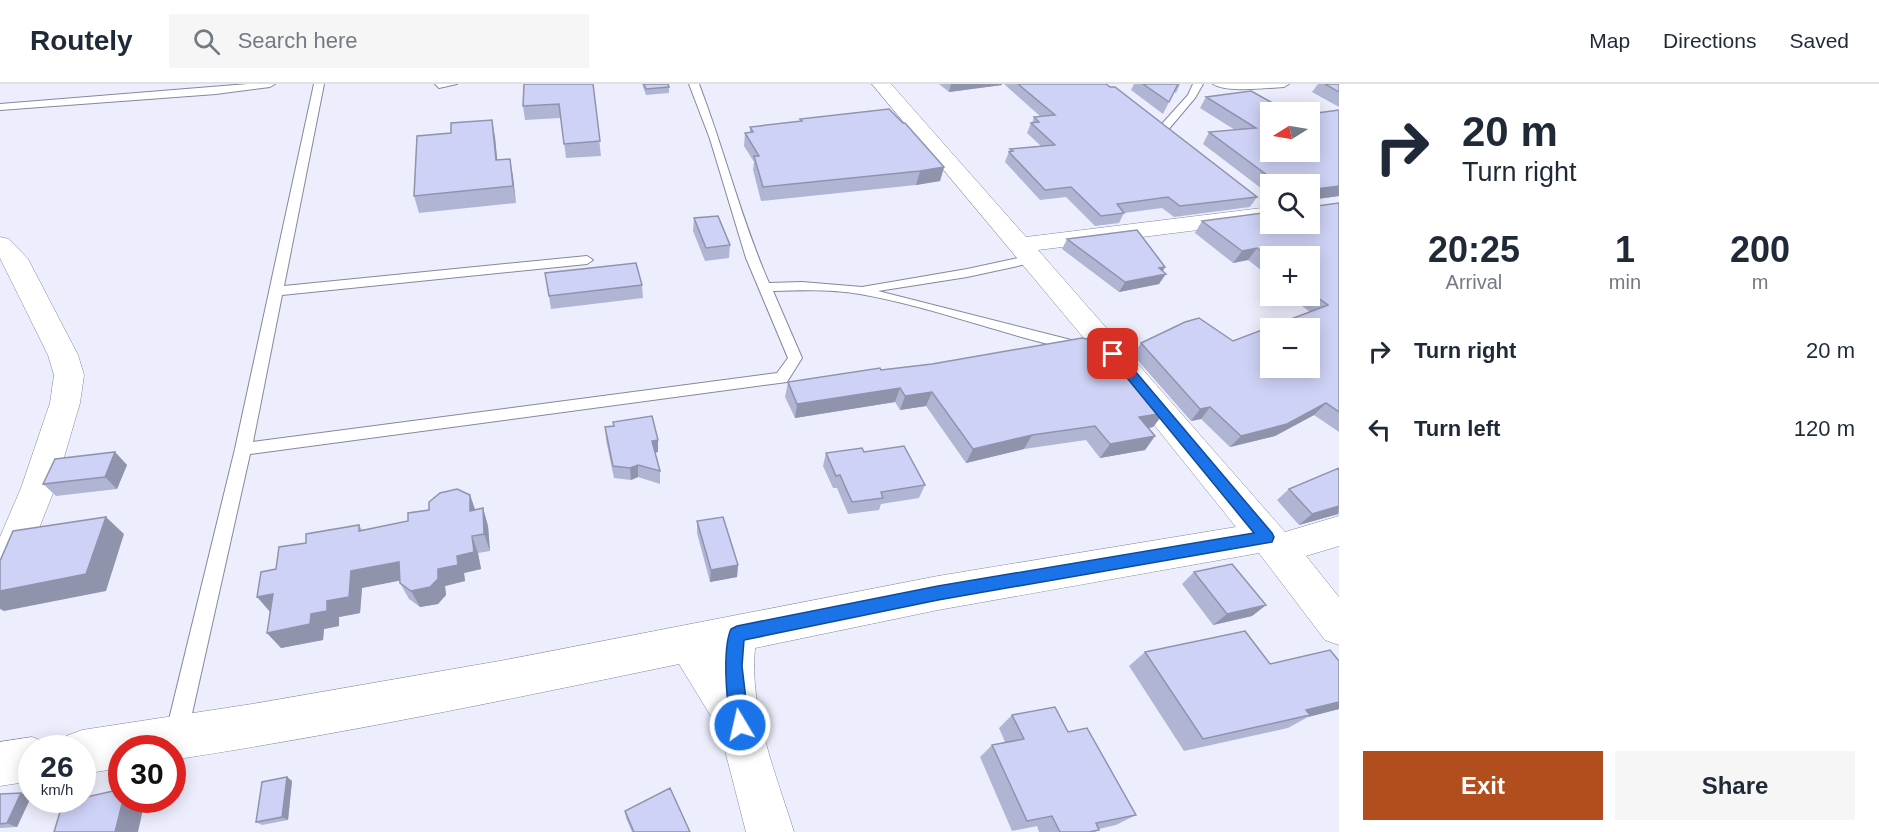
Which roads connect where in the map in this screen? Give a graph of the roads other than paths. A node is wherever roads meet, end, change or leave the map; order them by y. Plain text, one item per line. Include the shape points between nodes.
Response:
1 (270, 84) edge
2 (319, 84) edge
3 (452, 84) edge
4 (694, 84) edge
5 (880, 84) edge
6 (1198, 84) edge
7 (1218, 84) edge
8 (1284, 84) edge
9 (439, 85) edge
10 (0, 107) edge
11 (1157, 122) joint
12 (1182, 141) edge
13 (1253, 194) edge
14 (1260, 200) edge
15 (1260, 216) edge
16 (0, 244) edge
17 (1026, 252) junction
18 (587, 260) dead end
19 (764, 287) junction
20 (859, 290) junction
21 (276, 291) junction
22 (1113, 354) junction
23 (243, 449) junction
24 (1339, 531) edge
25 (1273, 543) junction
26 (0, 582) edge
27 (1339, 627) edge
28 (737, 634) junction
29 (689, 644) junction
30 (740, 725) junction
31 (176, 735) edge
32 (186, 736) edge
33 (18, 761) edge
34 (0, 764) edge
35 (770, 832) edge

1 - 10 lane
2 - 21 lane
3 - 9 lane
4 - 19 lane
5 - 17 street
6 - 11 lane via 1192,96
7 - 8 lane
11 - 12 street
13 - 14 street
15 - 17 street
16 - 26 street via 15,259 63,355 69,375 65,403 38,488
17 - 20 lane via 968,273
17 - 22 street
18 - 21 lane
19 - 20 lane
19 - 23 lane via 795,358 782,378
20 - 22 lane
21 - 23 lane
22 - 25 street
23 - 31 lane
24 - 25 street
25 - 27 street
25 - 28 street via 938,593
28 - 29 street
28 - 30 street via 734,666
29 - 30 street
29 - 32 street
30 - 35 street
33 - 34 street

